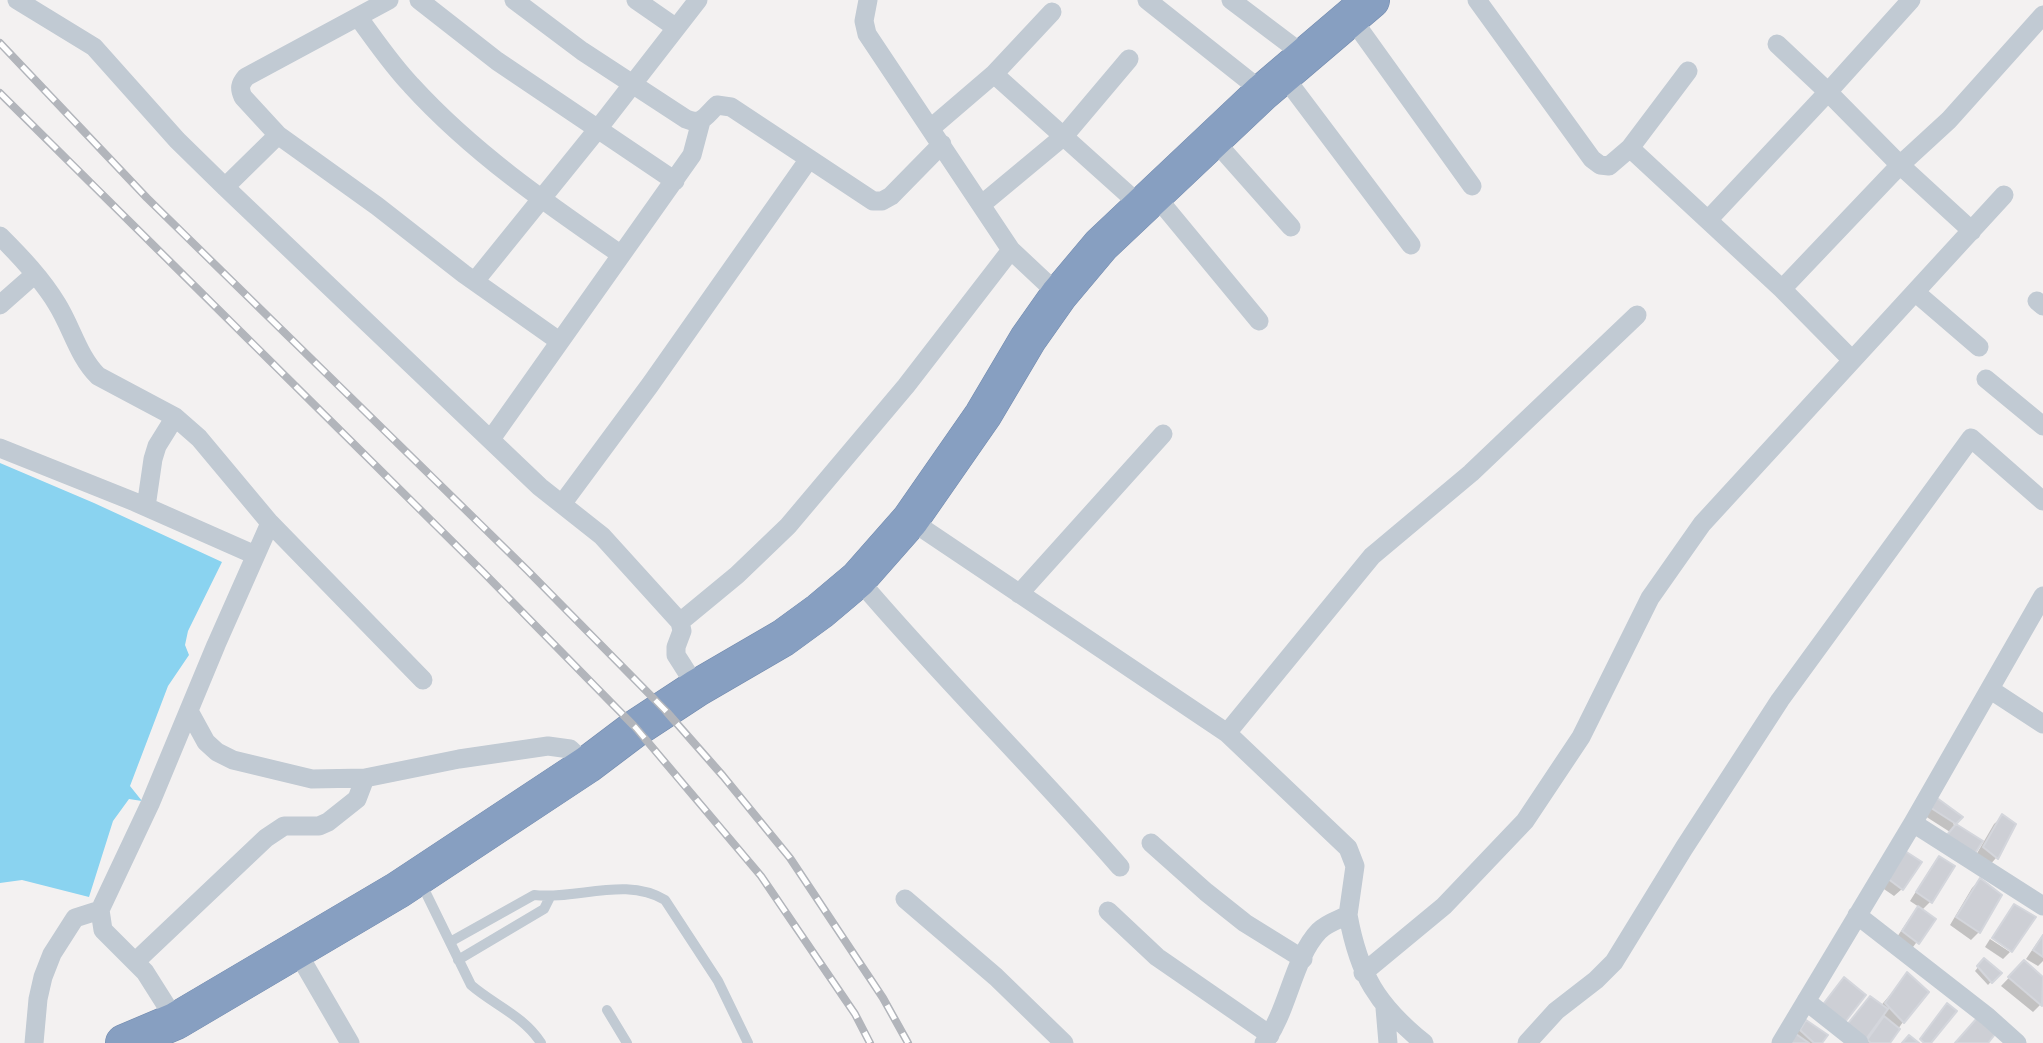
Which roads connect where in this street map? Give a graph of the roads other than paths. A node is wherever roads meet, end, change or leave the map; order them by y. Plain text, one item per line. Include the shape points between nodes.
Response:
1 (17, 0) edge
2 (389, 0) edge
3 (419, 0) edge
4 (514, 0) edge
5 (636, 0) edge
6 (698, 0) edge
7 (868, 0) edge
8 (1147, 0) edge
9 (1231, 0) edge
10 (1477, 0) edge
11 (1899, 4) edge
12 (1360, 8) edge
13 (1052, 12) dead end
14 (2043, 15) edge
15 (358, 17) junction
16 (675, 27) junction
17 (1777, 44) dead end
18 (1129, 59) dead end
19 (1688, 71) dead end
20 (994, 74) junction
21 (1284, 74) junction
22 (633, 84) junction
23 (1828, 92) junction
24 (701, 121) junction
25 (597, 130) junction
26 (278, 135) junction
27 (937, 136) junction
28 (1064, 136) junction
29 (1213, 139) junction
30 (1630, 148) junction
31 (809, 159) junction
32 (1900, 165) junction
33 (674, 181) junction
34 (1472, 186) dead end
35 (225, 187) junction
36 (2004, 195) dead end
37 (542, 200) junction
38 (1147, 200) junction
39 (981, 205) junction
40 (1708, 220) junction
41 (1291, 227) dead end
42 (1972, 231) junction
43 (0, 236) edge
44 (1411, 245) dead end
45 (1011, 250) junction
46 (620, 254) junction
47 (35, 274) junction
48 (475, 281) junction
49 (1782, 289) junction
50 (1915, 292) junction
51 (1059, 295) junction
52 (0, 305) edge
53 (1637, 315) dead end
54 (1259, 321) dead end
55 (559, 341) junction
56 (1979, 347) dead end
57 (1851, 359) junction
58 (1986, 379) dead end
59 (175, 417) junction
60 (2043, 426) edge
61 (1163, 434) dead end
62 (491, 439) junction
63 (0, 448) edge
64 (2043, 501) edge
65 (562, 504) junction
66 (146, 507) junction
67 (910, 520) junction
68 (270, 523) junction
69 (255, 555) junction
70 (858, 579) junction
71 (1019, 594) junction
72 (2043, 596) edge
73 (680, 622) junction
74 (423, 680) dead end
75 (697, 688) junction
76 (1990, 691) junction
77 (190, 711) junction
78 (2043, 724) edge
79 (1227, 733) junction
80 (587, 765) junction
81 (365, 778) junction
82 (1913, 823) junction
83 (1152, 843) dead end
84 (1120, 867) dead end
85 (418, 876) junction
86 (550, 897) junction
87 (905, 899) dead end
88 (2043, 906) edge
89 (100, 910) junction
90 (1108, 911) dead end
91 (1348, 915) junction
92 (1857, 915) junction
93 (450, 942) junction
94 (296, 950) junction
95 (1303, 959) junction
96 (458, 960) junction
97 (135, 962) junction
98 (1363, 973) junction
99 (1806, 1001) junction
100 (1385, 1008) junction
101 (607, 1010) dead end
102 (176, 1021) junction
103 (1267, 1039) edge
104 (34, 1043) edge
105 (124, 1043) edge
106 (350, 1043) edge
107 (541, 1043) edge
108 (626, 1043) edge
109 (748, 1043) edge
110 (1064, 1043) edge
111 (1388, 1043) edge
112 (1424, 1043) edge
113 (1527, 1043) edge
114 (1781, 1043) edge
115 (1859, 1043) edge
116 (2017, 1043) edge

1 - 35 street via 94,47
2 - 15 street
3 - 25 street
4 - 22 street
5 - 16 street
6 - 16 street
7 - 27 street via 867,34
8 - 21 street via 1212,49
9 - 21 street
10 - 30 street via 1592,159 1609,166
11 - 23 street
12 - 21 highway
12 - 34 street
13 - 20 street
14 - 32 street via 1949,120
15 - 26 street via 241,83 243,97
15 - 37 street via 435,111
16 - 22 street
17 - 23 street
18 - 28 street
19 - 30 street
20 - 27 street
20 - 28 street
21 - 29 highway
21 - 44 street
22 - 24 street via 686,119
22 - 25 street
23 - 32 street
23 - 40 street
24 - 31 street via 717,105 731,107
24 - 33 street via 692,155
25 - 33 street
25 - 37 street
26 - 35 street
26 - 48 street
27 - 31 street via 891,196 882,201 863,196
27 - 39 street
28 - 38 street
28 - 39 street
29 - 38 highway
29 - 41 street
30 - 40 street
31 - 65 street
32 - 42 street
32 - 49 street
33 - 46 street
35 - 62 street
36 - 42 street
37 - 46 street
37 - 48 street
38 - 51 highway
38 - 54 street
39 - 45 street
40 - 49 street
42 - 50 street
43 - 47 street
45 - 51 street
45 - 73 street via 788,527
46 - 55 street
47 - 52 street
47 - 59 street via 57,304 88,366 98,376
48 - 55 street
49 - 57 street
50 - 56 street
50 - 57 street
51 - 67 highway
53 - 79 street via 1471,473 1372,556
55 - 62 street
57 - 98 street via 1675,559 1650,598 1581,737 1525,821 1444,906
58 - 60 street
59 - 66 street via 157,446
59 - 68 street via 199,438
61 - 71 street
62 - 65 street
63 - 66 street
64 - 113 street via 1971,438 1780,700 1614,962 1556,1011
65 - 73 street via 602,536
66 - 69 street
67 - 70 highway
67 - 71 street
68 - 69 street
68 - 74 street
69 - 77 street
70 - 75 highway via 783,638
70 - 84 street
71 - 79 street
72 - 76 street
73 - 75 street via 676,655
75 - 80 highway
76 - 78 street
76 - 82 street
77 - 81 street via 206,742 233,760 312,779
77 - 89 street
79 - 91 street via 1348,848 1355,866
80 - 81 street via 570,749 548,746
80 - 85 highway
81 - 97 street via 357,799 328,822 284,826 266,838
82 - 88 street
82 - 92 street
83 - 95 street via 1245,923
85 - 93 lane
85 - 94 highway
86 - 93 lane via 534,895
86 - 96 lane via 544,909
86 - 109 lane via 632,888 665,900 718,981
87 - 110 street
89 - 97 street via 103,930
89 - 104 street via 75,918 52,954 38,999
90 - 103 street via 1157,957
91 - 95 street via 1319,931
91 - 98 street
92 - 99 street
92 - 116 street
93 - 96 lane
94 - 102 highway
94 - 106 street
95 - 103 street
96 - 107 lane via 471,985 519,1018
97 - 102 street
98 - 100 street
99 - 114 street
99 - 115 street
100 - 111 street
100 - 112 street
101 - 108 lane
102 - 105 highway

